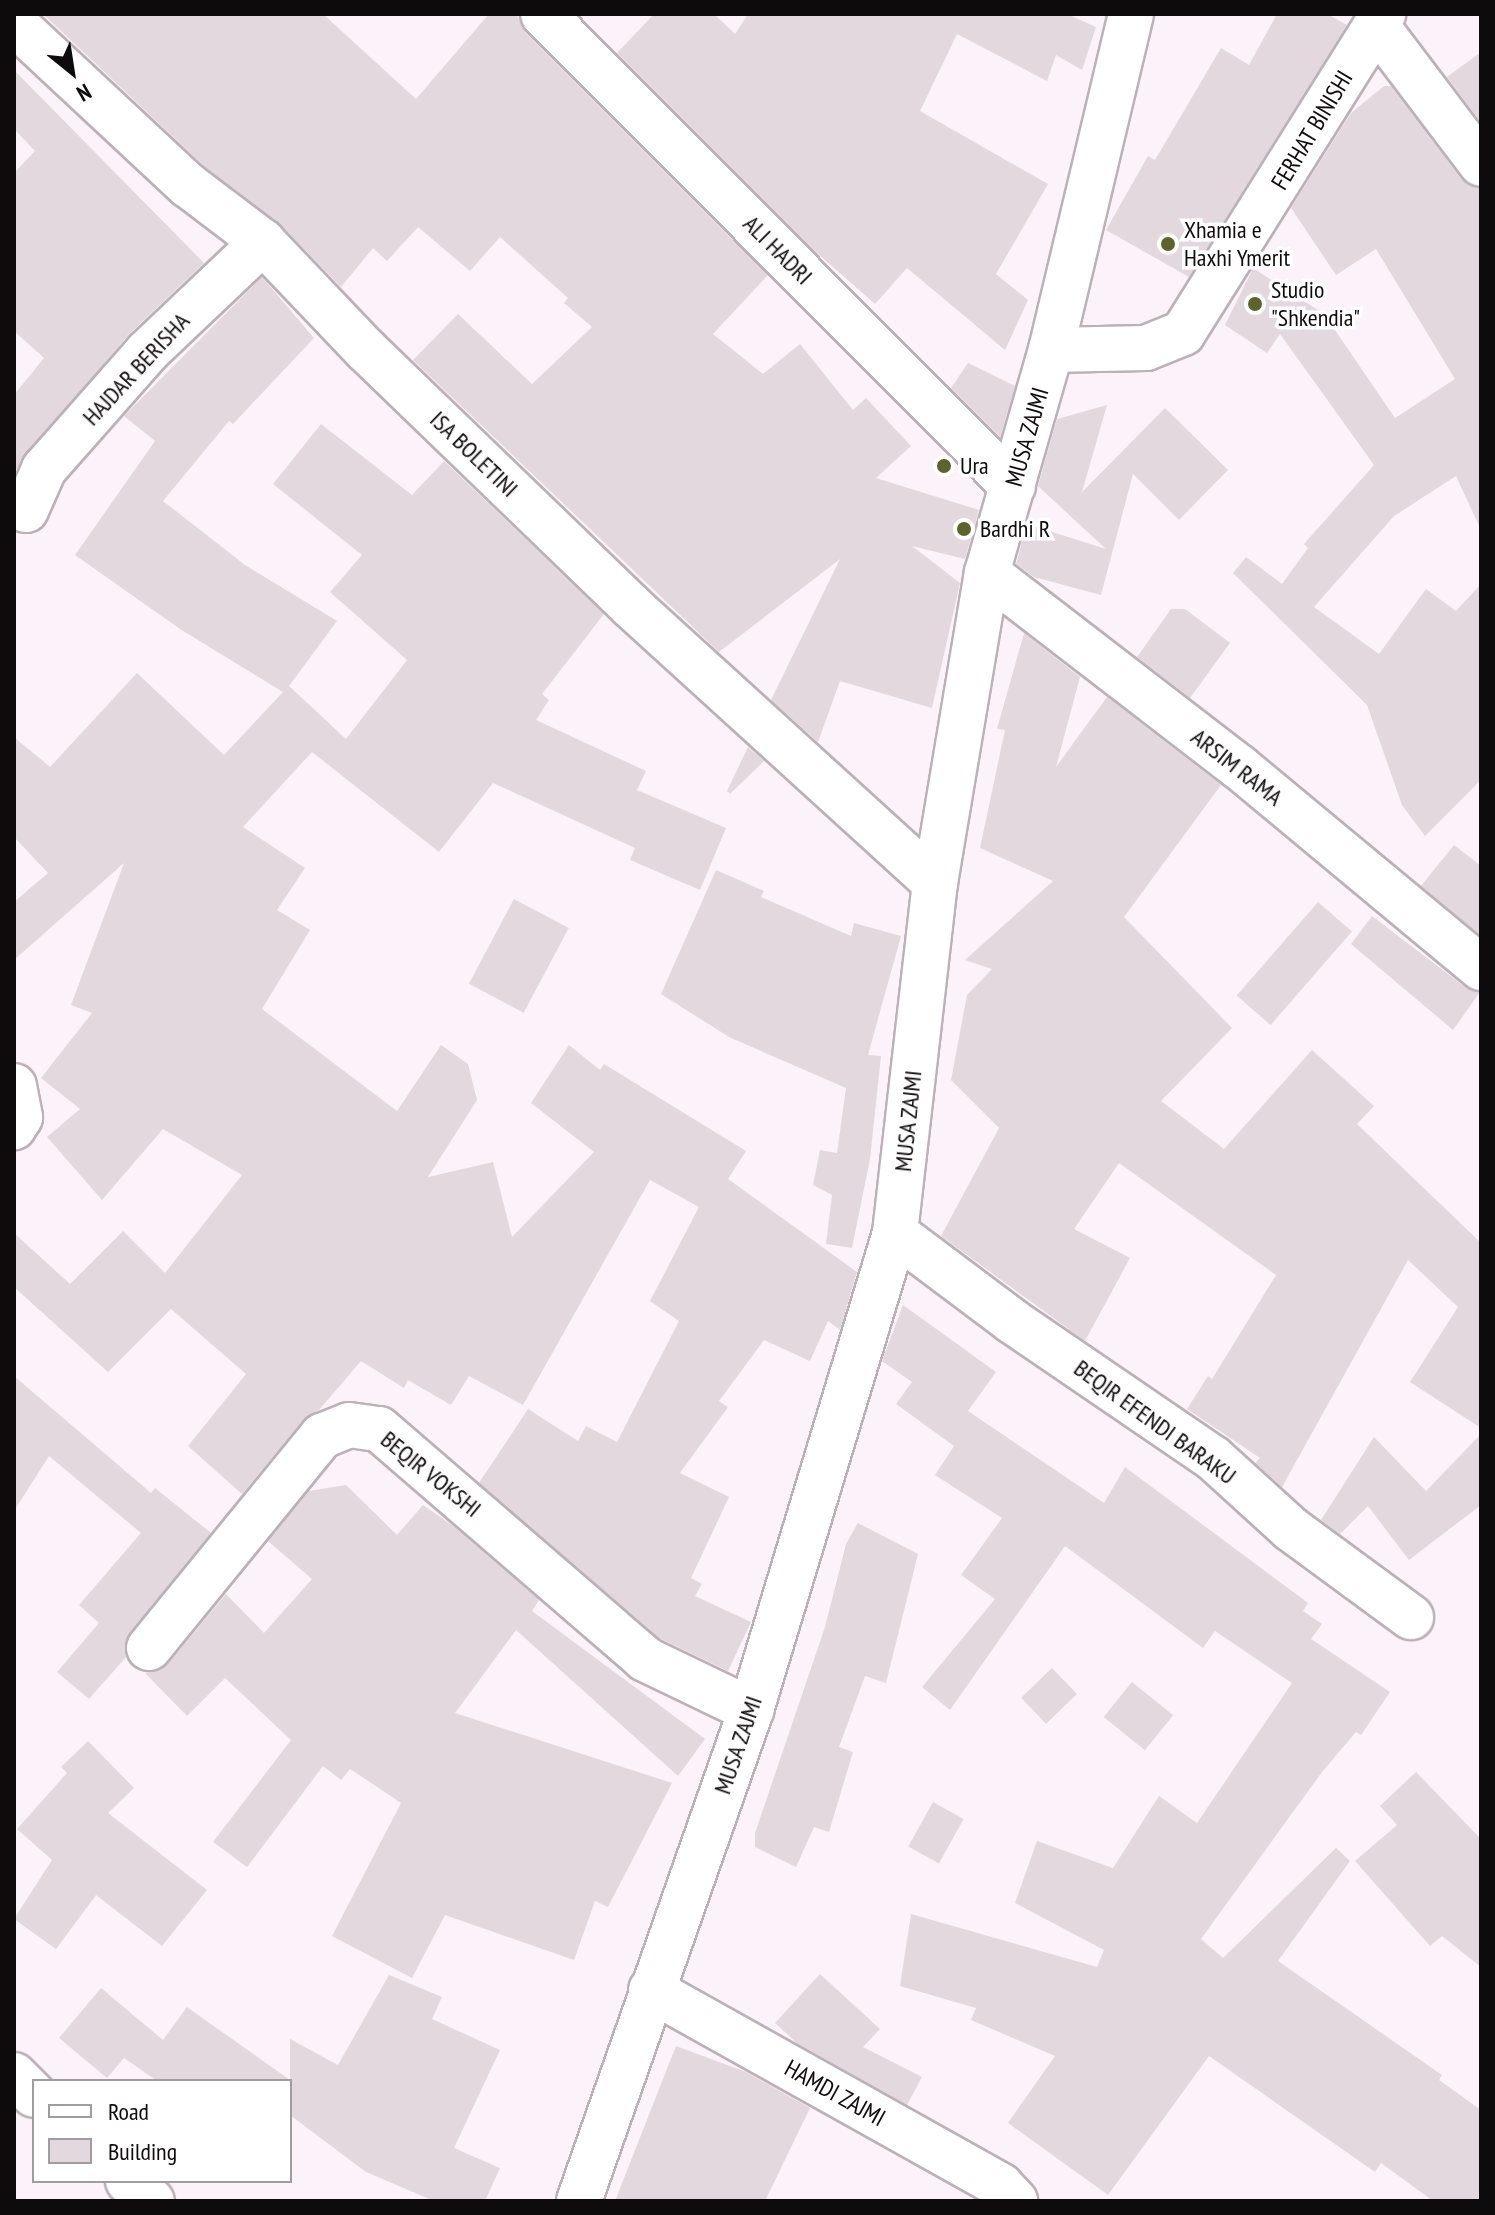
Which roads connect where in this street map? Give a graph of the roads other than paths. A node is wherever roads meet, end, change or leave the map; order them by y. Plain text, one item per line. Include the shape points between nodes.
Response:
1 (543, 14) edge
2 (1131, 14) edge
3 (1379, 20) edge
4 (14, 23) edge
5 (1481, 164) edge
6 (263, 242) junction
7 (1051, 350) junction
8 (1013, 486) junction
9 (26, 510) dead end
10 (987, 573) junction
11 (935, 883) junction
12 (1481, 968) edge
13 (14, 1086) edge
14 (14, 1127) edge
15 (895, 1233) junction
16 (1411, 1617) dead end
17 (149, 1648) dead end
18 (751, 1710) junction
19 (651, 1990) junction
20 (14, 2075) edge
21 (32, 2093) edge
22 (130, 2183) edge
23 (152, 2201) edge
24 (579, 2201) edge
25 (1015, 2201) edge

1 - 8 street, ALI HADRI
2 - 7 street, MUSA ZAJMI
3 - 5 street
3 - 7 street, FERHAT BINISHI via 1183,333 1146,348
4 - 6 street, ISA BOLETINI via 188,185
6 - 9 street, HAJDAR BERISHA via 136,363 44,469
6 - 11 street, ISA BOLETINI via 366,350 631,606
7 - 8 street, MUSA ZAJMI
8 - 10 street, MUSA ZAJMI
10 - 11 street, MUSA ZAJMI
10 - 12 street, ARSIM RAMA via 1239,767
11 - 15 street, MUSA ZAJMI
13 - 14 street via 20,1117
15 - 16 street, BEQIR EFENDI BARAKU via 1012,1321 1213,1458 1291,1529
15 - 18 street, MUSA ZAJMI
17 - 18 street, BEQIR VOKSHI via 322,1436 349,1425 379,1429 645,1659
18 - 19 street, MUSA ZAJMI
19 - 24 street, MUSA ZAJMI
19 - 25 street, HAMDI ZAJMI via 1001,2186
20 - 21 street
22 - 23 street

